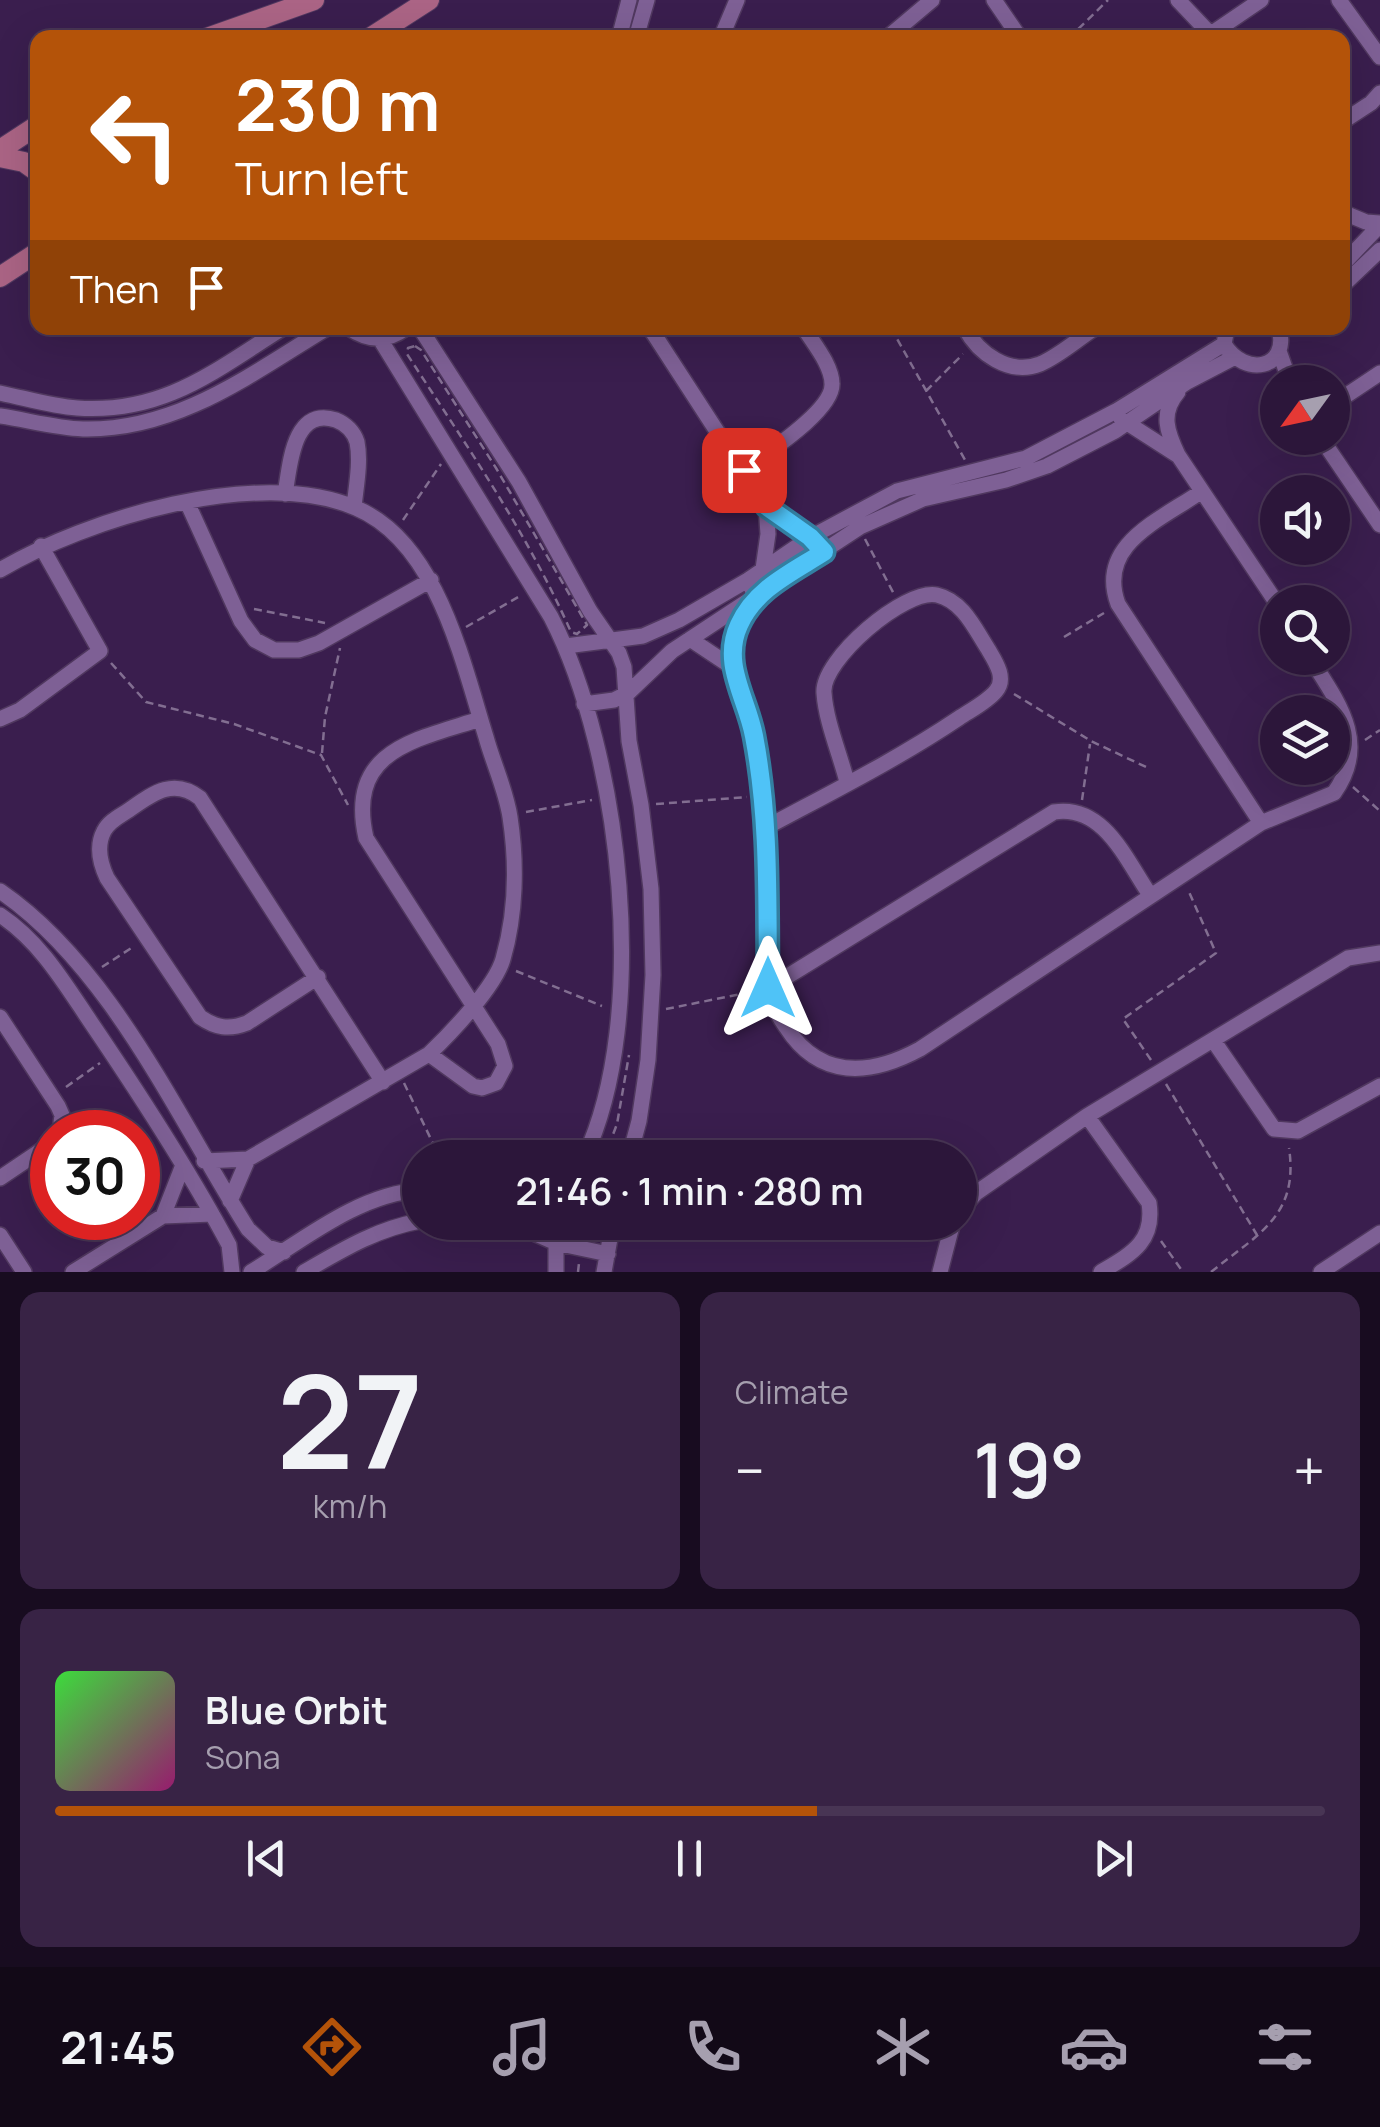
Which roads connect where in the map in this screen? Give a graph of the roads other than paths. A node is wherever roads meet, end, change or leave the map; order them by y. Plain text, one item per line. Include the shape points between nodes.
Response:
1 (314, 0) edge
2 (430, 0) edge
3 (629, 0) edge
4 (647, 0) edge
5 (736, 0) edge
6 (932, 0) edge
7 (994, 0) edge
8 (1178, 0) edge
9 (1261, 0) edge
10 (1339, 0) edge
11 (230, 30) edge
12 (383, 30) edge
13 (621, 30) edge
14 (638, 30) edge
15 (723, 30) edge
16 (896, 30) edge
17 (1015, 30) edge
18 (1206, 30) edge
19 (1220, 30) edge
20 (1380, 57) edge
21 (1380, 93) edge
22 (1350, 117) edge
23 (30, 131) edge
24 (0, 154) edge
25 (30, 166) edge
26 (1350, 215) edge
27 (1380, 224) edge
28 (1380, 250) edge
29 (1350, 256) edge
30 (30, 257) edge
31 (0, 276) edge
32 (1350, 278) edge
33 (272, 335) edge
34 (315, 335) edge
35 (362, 335) edge
36 (389, 335) edge
37 (424, 335) edge
38 (655, 335) edge
39 (808, 335) edge
40 (969, 335) edge
41 (1084, 335) edge
42 (1279, 335) edge
43 (1288, 335) edge
44 (380, 339) junction
45 (1226, 339) edge
46 (1280, 348) junction
47 (1264, 364) joint
48 (1285, 365) edge
49 (1380, 373) edge
50 (1187, 382) junction
51 (0, 393) edge
52 (1350, 393) edge
53 (0, 416) edge
54 (1120, 418) junction
55 (1178, 455) junction
56 (1333, 455) edge
57 (744, 470) junction
58 (1202, 491) junction
59 (285, 494) junction
60 (187, 502) junction
61 (766, 506) junction
62 (354, 507) junction
63 (1380, 525) edge
64 (810, 537) junction
65 (41, 546) junction
66 (824, 552) junction
67 (763, 569) junction
68 (0, 570) edge
69 (431, 580) junction
70 (748, 580) junction
71 (1265, 585) edge
72 (755, 596) junction
73 (660, 628) junction
74 (690, 639) junction
75 (612, 640) junction
76 (566, 646) junction
77 (672, 652) junction
78 (732, 667) junction
79 (1320, 675) edge
80 (628, 693) junction
81 (584, 704) junction
82 (0, 718) edge
83 (480, 719) junction
84 (848, 782) junction
85 (1261, 823) junction
86 (767, 828) junction
87 (0, 891) edge
88 (1150, 895) junction
89 (0, 914) edge
90 (1380, 953) edge
91 (318, 977) junction
92 (768, 988) junction
93 (472, 1006) junction
94 (0, 1017) edge
95 (1213, 1040) junction
96 (429, 1054) junction
97 (383, 1082) junction
98 (1380, 1086) edge
99 (59, 1110) edge
100 (149, 1110) edge
101 (178, 1113) junction
102 (1088, 1116) junction
103 (160, 1123) edge
104 (160, 1127) edge
105 (591, 1140) edge
106 (634, 1140) edge
107 (30, 1158) edge
108 (248, 1159) junction
109 (204, 1161) junction
110 (183, 1165) junction
111 (0, 1178) edge
112 (402, 1192) edge
113 (977, 1192) edge
114 (230, 1201) junction
115 (212, 1214) junction
116 (163, 1216) junction
117 (402, 1225) edge
118 (1380, 1233) edge
119 (0, 1236) edge
120 (549, 1240) edge
121 (557, 1240) edge
122 (610, 1240) edge
123 (948, 1240) edge
124 (556, 1243) junction
125 (284, 1252) junction
126 (608, 1254) junction
127 (24, 1272) edge
128 (73, 1272) edge
129 (232, 1272) edge
130 (251, 1272) edge
131 (304, 1272) edge
132 (556, 1272) edge
133 (604, 1272) edge
134 (940, 1272) edge
135 (1101, 1272) edge
136 (1320, 1272) edge

1 - 11 main road
2 - 12 main road
3 - 13 street
4 - 14 street
5 - 15 street
6 - 16 street
7 - 17 street
8 - 18 street
9 - 19 street
10 - 20 street
21 - 22 street
23 - 24 main road
24 - 25 main road
26 - 27 street
27 - 29 street
28 - 32 street
30 - 31 main road
33 - 51 street via 154,402 78,408
34 - 53 street via 202,403 143,424 81,429
35 - 44 street
36 - 44 street
37 - 75 street
38 - 57 street
39 - 57 street via 830,373 831,393
40 - 41 street via 994,360 1024,367
42 - 46 street
43 - 46 street
44 - 76 street
45 - 47 street via 1250,366
45 - 50 street
45 - 54 street
46 - 47 street
46 - 48 street
49 - 52 street
50 - 54 street
50 - 55 street via 1166,413
54 - 55 street
54 - 64 street via 1026,458 897,490
54 - 66 street via 1047,466 923,499
55 - 58 street
56 - 63 street
57 - 61 street
58 - 71 street
58 - 85 street via 1124,546 1112,574 1118,604
59 - 60 street
59 - 62 street
59 - 62 street via 296,438 309,423 329,418 348,427 358,445
60 - 65 street
60 - 69 street via 233,605 255,640 274,650 310,647
61 - 64 street
61 - 67 street
62 - 69 street via 394,533
64 - 66 street
64 - 67 street
65 - 68 street
65 - 82 street via 100,651
66 - 72 street
67 - 70 street
69 - 83 street
70 - 72 street
70 - 73 street
72 - 74 street
72 - 78 street via 738,627
73 - 75 street
73 - 77 street
74 - 77 street
74 - 78 street
75 - 76 street
75 - 80 street
76 - 81 street
77 - 80 street
78 - 86 street via 750,716
79 - 85 street via 1349,727 1352,749 1344,779 1334,793
80 - 81 street
80 - 106 street via 652,888 652,1011
81 - 105 street via 607,798 619,888 620,1013 604,1106
83 - 93 street via 510,814 514,897 501,965
83 - 93 street via 384,756 367,784 361,816 366,838
84 - 84 street via 989,699 1000,685 995,660 965,612 940,596 899,604 830,669 823,690
84 - 86 street
85 - 88 street
86 - 92 street
87 - 101 street via 27,909 90,974
88 - 92 street via 1102,825 1080,811 1054,812
88 - 92 street via 920,1049 874,1068 839,1069 796,1044
89 - 100 street via 40,949
90 - 95 street via 1348,958
91 - 91 street via 190,790 154,792 109,824 100,844 107,878 200,1017 223,1028 248,1023
91 - 97 street
93 - 96 street
93 - 96 street via 504,1056 502,1076 474,1086
94 - 99 street
95 - 98 street via 1274,1129 1310,1126
95 - 102 street
96 - 97 street
97 - 108 street
101 - 103 street
101 - 109 street
102 - 113 street
102 - 135 street via 1149,1202 1149,1229 1136,1251
104 - 110 street
107 - 111 street
108 - 109 street
108 - 114 street
109 - 114 street
110 - 115 street
110 - 116 street
112 - 125 street via 361,1206
114 - 125 street via 257,1238
115 - 116 street
115 - 129 street via 229,1246
116 - 128 street
117 - 131 street via 362,1238
118 - 136 street
119 - 127 street
120 - 124 street
121 - 124 street
122 - 126 street
123 - 134 street
124 - 126 street
124 - 132 street
125 - 130 street
126 - 133 street

